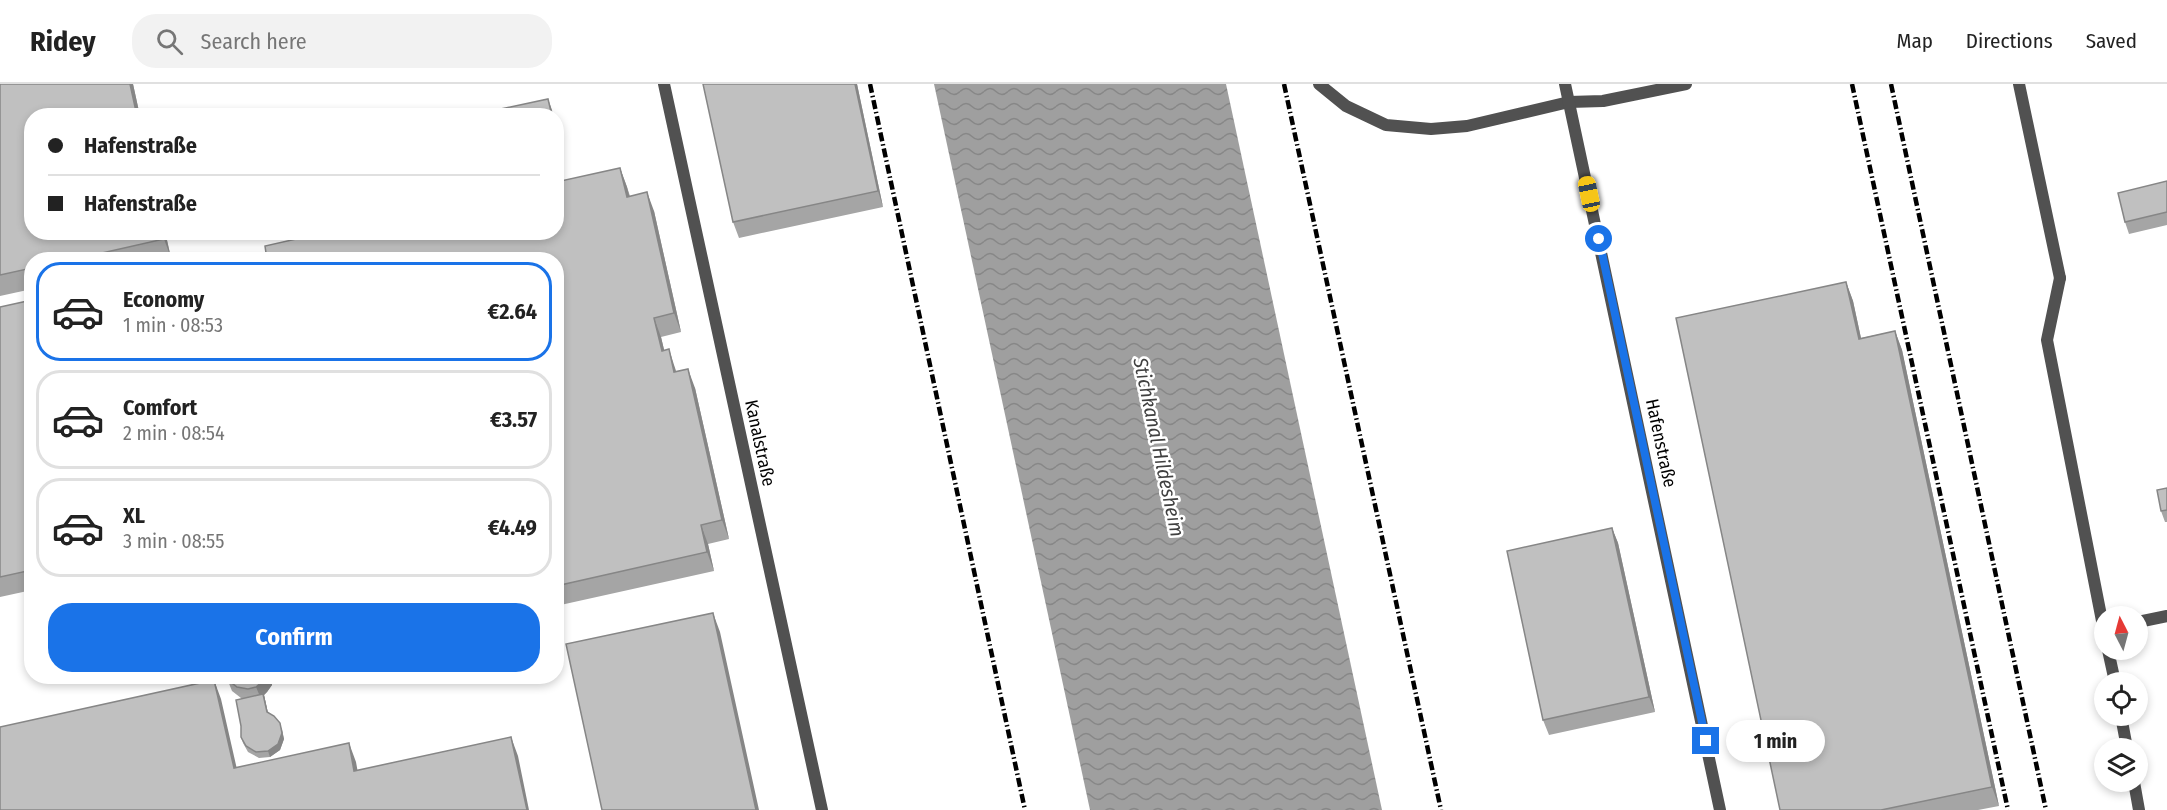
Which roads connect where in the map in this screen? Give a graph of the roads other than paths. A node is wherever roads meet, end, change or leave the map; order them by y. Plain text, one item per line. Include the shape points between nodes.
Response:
1 (664, 84) edge
2 (1319, 84) edge
3 (1565, 84) edge
4 (1686, 84) edge
5 (2019, 84) edge
6 (1569, 102) junction
7 (2099, 606) edge
8 (2167, 616) edge
9 (2148, 620) edge
10 (2136, 792) edge
11 (822, 810) edge
12 (1720, 810) edge
13 (2139, 810) edge

1 - 11 street, Kanalstraße
2 - 6 street via 1346,106 1386,125 1431,129 1467,126
3 - 6 street, Hafenstraße
4 - 6 street via 1603,101
5 - 7 street via 2060,278 2046,340
6 - 12 street, Hafenstraße
8 - 9 street
10 - 13 street

